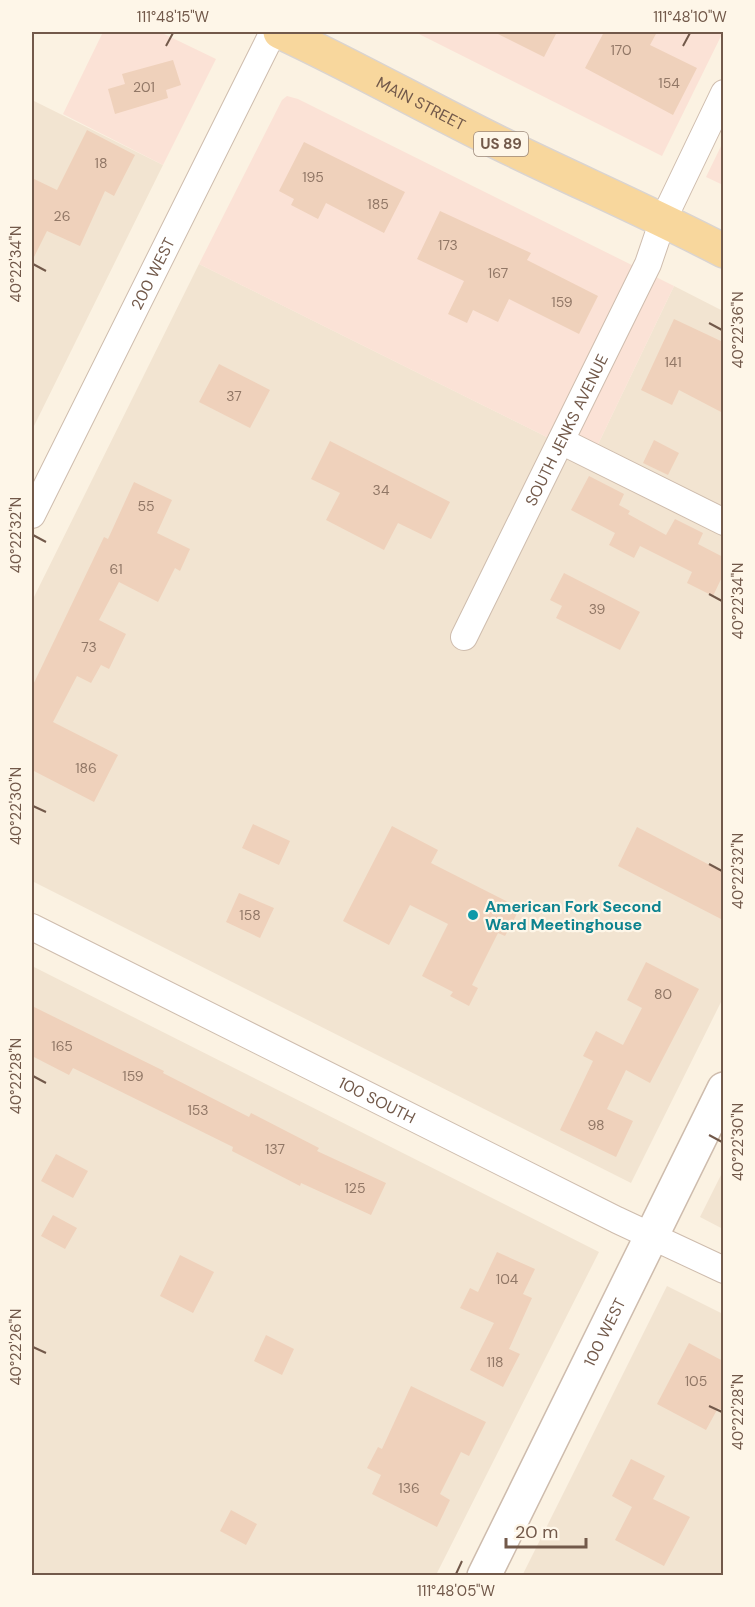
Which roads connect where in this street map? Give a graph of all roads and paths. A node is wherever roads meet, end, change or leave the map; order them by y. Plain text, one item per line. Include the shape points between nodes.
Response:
1 (273, 32) edge
2 (280, 32) edge
3 (723, 93) edge
4 (663, 220) junction
5 (723, 252) edge
6 (561, 441) junction
7 (32, 514) edge
8 (723, 522) edge
9 (464, 637) dead end
10 (32, 927) edge
11 (723, 1089) edge
12 (651, 1235) junction
13 (723, 1270) edge
14 (484, 1575) edge

1 - 7 street, 200 WEST
2 - 4 main road, MAIN STREET / US 89 via 529,158
3 - 4 street, SOUTH JENKS AVENUE
4 - 5 main road, MAIN STREET / US 89
4 - 6 street, SOUTH JENKS AVENUE via 648,264
6 - 8 street
6 - 9 street, SOUTH JENKS AVENUE
10 - 12 street, 100 SOUTH
11 - 12 street, 100 WEST
12 - 13 street, 100 SOUTH
12 - 14 street, 100 WEST

